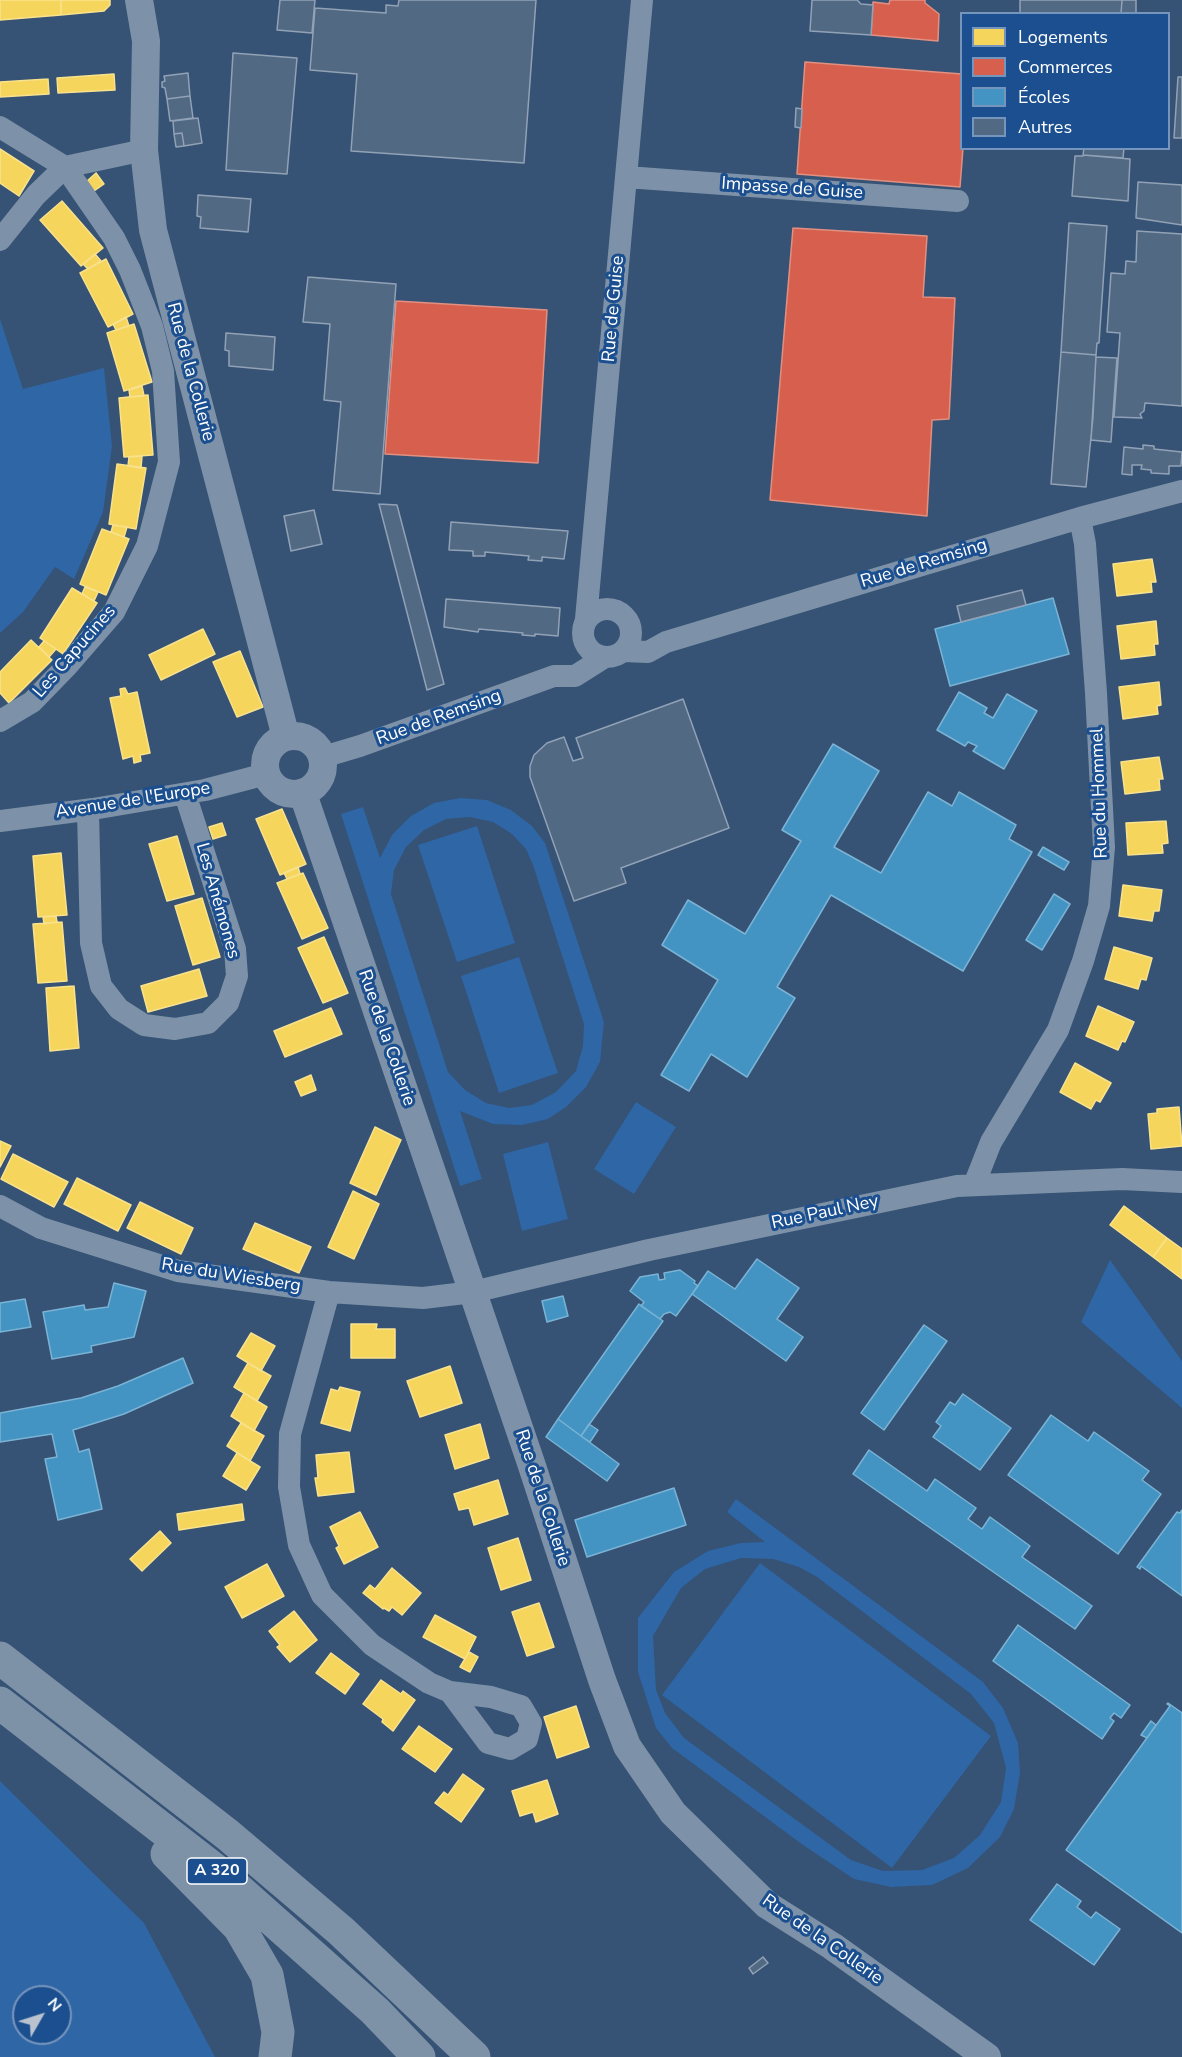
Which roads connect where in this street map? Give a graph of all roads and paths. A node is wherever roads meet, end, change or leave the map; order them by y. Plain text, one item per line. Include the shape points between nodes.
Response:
1 (139, 0) edge
2 (642, 0) edge
3 (0, 127) edge
4 (144, 150) junction
5 (65, 167) junction
6 (626, 177) junction
7 (958, 201) dead end
8 (0, 240) edge
9 (1182, 491) edge
10 (1080, 518) junction
11 (585, 629) junction
12 (631, 629) junction
13 (666, 642) junction
14 (614, 654) junction
15 (554, 676) junction
16 (0, 721) edge
17 (286, 737) junction
18 (323, 757) junction
19 (266, 774) junction
20 (185, 794) junction
21 (303, 794) junction
22 (88, 810) junction
23 (0, 821) edge
24 (1182, 1182) edge
25 (974, 1185) junction
26 (0, 1206) edge
27 (329, 1292) junction
28 (473, 1292) junction
29 (0, 1658) edge
30 (450, 1692) dead end
31 (0, 1703) edge
32 (0, 1708) edge
33 (274, 2057) edge
34 (419, 2057) edge
35 (474, 2057) edge
36 (987, 2057) edge

1 - 4 street, Rue de la Collerie via 146,41
2 - 6 street, Rue de Guise
3 - 5 street, Les Capucines
4 - 5 street
4 - 17 street, Rue de la Collerie via 153,230
5 - 8 street via 36,195
5 - 16 street, Les Capucines via 114,238 152,326 163,371 169,462 147,546 114,612 32,702
6 - 7 street, Impasse de Guise
6 - 11 street, Rue de Guise
9 - 10 street, Rue de Remsing
10 - 13 street, Rue de Remsing
10 - 25 street, Rue du Hommel via 1085,544 1104,847 1099,906 1058,1030 991,1142
11 - 12 street via 595,611 603,608 623,615
11 - 14 street via 591,651
11 - 15 street
12 - 13 street
12 - 14 street via 628,645
13 - 14 street, Rue de Remsing via 648,652
14 - 15 street, Rue de Remsing via 575,676
15 - 18 street, Rue de Remsing
17 - 18 street via 309,740
17 - 19 street via 268,751 264,761
18 - 21 street via 320,780
19 - 20 street, Avenue de l'Europe
19 - 21 street via 280,792
20 - 22 street, Avenue de l'Europe
20 - 22 street, Les Anémones via 235,949 237,976 228,1003 208,1023 175,1029 144,1025 119,1009 101,986 91,943
21 - 28 street, Rue de la Collerie
22 - 23 street, Avenue de l'Europe
24 - 25 street, Rue Paul Ney via 1122,1179
25 - 28 street, Rue Paul Ney via 649,1250
26 - 27 street, Rue du Wiesberg via 41,1228 178,1271
27 - 28 street, Rue du Wiesberg via 423,1298
27 - 30 street via 290,1434 289,1487 299,1545 322,1595 372,1645 429,1683
28 - 36 street, Rue de la Collerie via 627,1746 673,1813 767,1905 832,1946
29 - 35 highway, A 320 via 228,1835 341,1931
31 - 34 highway, A 320 via 223,1876 375,2012
32 - 33 highway via 80,1782 169,1855 239,1927 267,1975 278,2032

